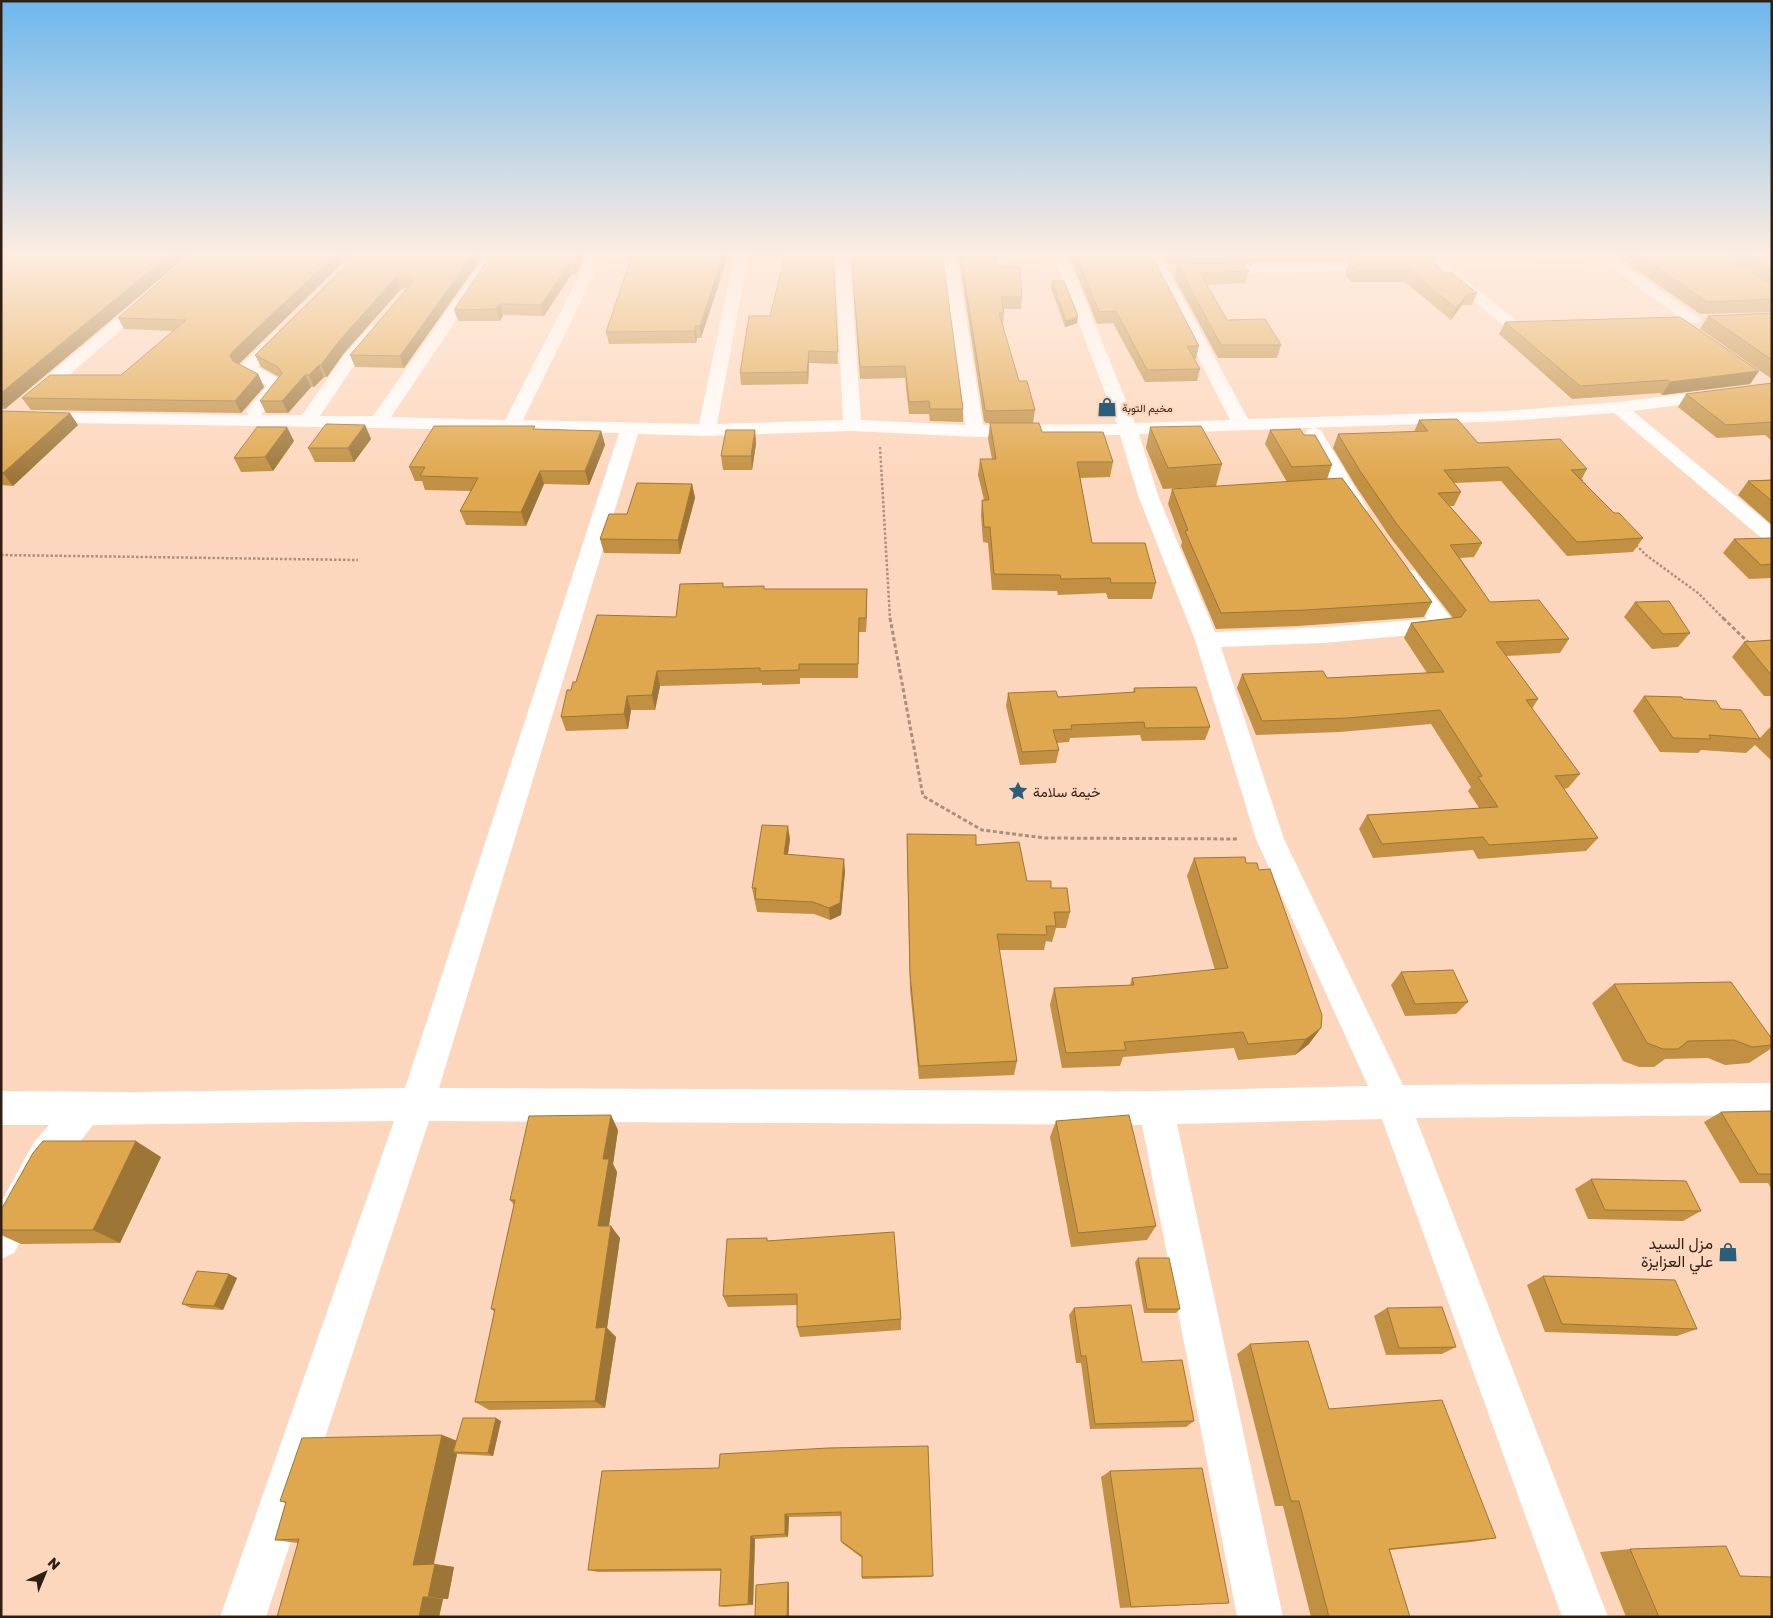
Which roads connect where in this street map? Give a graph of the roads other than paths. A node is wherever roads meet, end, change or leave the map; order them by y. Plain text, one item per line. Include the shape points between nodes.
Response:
1 (112, 328) edge
2 (288, 328) edge
3 (377, 328) edge
4 (443, 328) edge
5 (560, 328) edge
6 (727, 328) edge
7 (846, 328) edge
8 (960, 328) edge
9 (1088, 328) edge
10 (1190, 328) edge
11 (1755, 377) edge
12 (1771, 388) edge
13 (1618, 407) junction
14 (5, 416) edge
15 (246, 422) junction
16 (307, 422) junction
17 (378, 422) junction
18 (1308, 424) junction
19 (852, 425) junction
20 (1242, 425) junction
21 (511, 426) junction
22 (630, 429) junction
23 (1128, 429) junction
24 (707, 430) junction
25 (975, 431) junction
26 (1370, 526) edge
27 (1772, 537) edge
28 (1392, 557) edge
29 (1207, 640) junction
30 (1772, 1099) edge
31 (1393, 1102) junction
32 (417, 1104) junction
33 (1, 1108) edge
34 (1156, 1108) junction
35 (84, 1109) junction
36 (1, 1240) edge
37 (243, 1617) edge
38 (1260, 1617) edge
39 (1585, 1617) edge

1 - 14 street
2 - 15 street via 247,368 277,385
3 - 16 street via 351,358
4 - 17 street
5 - 21 street
6 - 24 street
7 - 19 street
8 - 25 street
9 - 23 street
10 - 20 street
11 - 12 street
12 - 13 street
13 - 18 street via 1506,416
13 - 27 street
14 - 15 street
15 - 16 street
16 - 17 street
17 - 21 street
18 - 20 street
18 - 26 street via 1333,486
19 - 24 street
19 - 25 street
20 - 23 street
21 - 22 street
22 - 24 street
22 - 32 street
23 - 25 street
23 - 29 street via 1159,498
28 - 29 street via 1444,625
29 - 31 street via 1270,839
30 - 31 street
31 - 34 street
31 - 39 street
32 - 34 street
32 - 35 street
32 - 37 street
33 - 35 street
34 - 38 street
35 - 36 street via 47,1154

